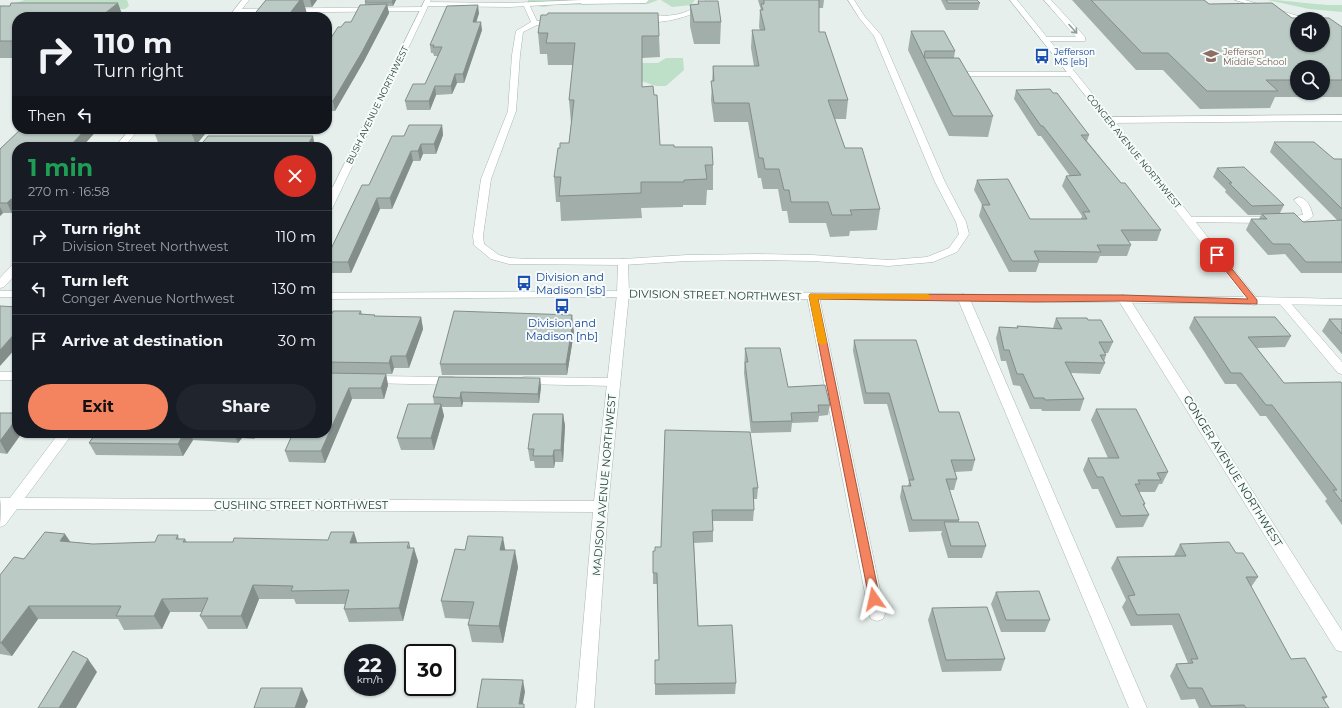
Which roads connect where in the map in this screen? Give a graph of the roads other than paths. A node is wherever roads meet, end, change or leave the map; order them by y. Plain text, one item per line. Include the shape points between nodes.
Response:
1 (246, 0) edge
2 (851, 0) edge
3 (1013, 0) edge
4 (1047, 0) edge
5 (1238, 0) edge
6 (646, 1) edge
7 (702, 3) edge
8 (426, 4) edge
9 (526, 4) junction
10 (236, 12) edge
11 (272, 12) edge
12 (1290, 15) edge
13 (636, 19) edge
14 (569, 20) edge
15 (535, 23) junction
16 (1045, 39) junction
17 (941, 74) edge
18 (1072, 74) junction
19 (1342, 118) edge
20 (1109, 120) junction
21 (131, 134) edge
22 (123, 142) edge
23 (332, 190) edge
24 (1299, 200) dead end
25 (1189, 220) junction
26 (623, 262) junction
27 (12, 272) edge
28 (0, 285) edge
29 (0, 294) edge
30 (12, 294) edge
31 (623, 294) junction
32 (332, 296) edge
33 (813, 296) junction
34 (963, 297) junction
35 (1123, 298) junction
36 (1254, 302) junction
37 (1284, 302) junction
38 (1342, 302) edge
39 (1342, 370) edge
40 (0, 376) edge
41 (12, 376) edge
42 (357, 380) edge
43 (463, 381) edge
44 (516, 381) edge
45 (614, 382) junction
46 (62, 438) edge
47 (7, 503) edge
48 (602, 507) junction
49 (0, 521) edge
50 (877, 614) dead end
51 (1342, 645) edge
52 (585, 708) edge
53 (1138, 708) edge

1 - 10 street
2 - 26 street via 877,35 940,182 961,222 964,234 960,242 953,250 942,255 929,260 908,262 757,257
3 - 16 street, CONGER AVENUE NORTHWEST
4 -> 16 street via 1082,39
5 - 12 street
6 - 9 street
7 - 13 street via 681,16
8 - 9 street
8 - 11 street
8 - 23 street, BUSH AVENUE NORTHWEST
9 - 15 street
14 - 15 street
15 - 26 street via 520,31 512,111 486,179 479,244 495,257 509,261
16 - 18 street, CONGER AVENUE NORTHWEST
17 - 18 street
18 - 20 street, CONGER AVENUE NORTHWEST
19 - 20 street
20 - 25 street, CONGER AVENUE NORTHWEST
21 - 22 street
24 - 25 street via 1309,214 1302,219
25 - 36 street, CONGER AVENUE NORTHWEST
26 - 31 street, MADISON AVENUE NORTHWEST
27 - 28 street
29 - 30 street
31 - 32 street, DIVISION STREET NORTHWEST
31 - 33 street, DIVISION STREET NORTHWEST
31 - 45 street, MADISON AVENUE NORTHWEST
33 - 34 street, DIVISION STREET NORTHWEST
33 - 50 street
34 - 35 street, DIVISION STREET NORTHWEST
34 - 53 street
35 - 36 street, DIVISION STREET NORTHWEST
35 - 51 street, CONGER AVENUE NORTHWEST
36 - 37 street, DIVISION STREET NORTHWEST
37 - 38 street, DIVISION STREET NORTHWEST
37 - 39 street
40 - 41 street
42 - 43 street
44 - 45 street
45 - 48 street, MADISON AVENUE NORTHWEST
46 - 47 street
47 - 48 street, CUSHING STREET NORTHWEST
47 - 49 street
48 - 52 street, MADISON AVENUE NORTHWEST

